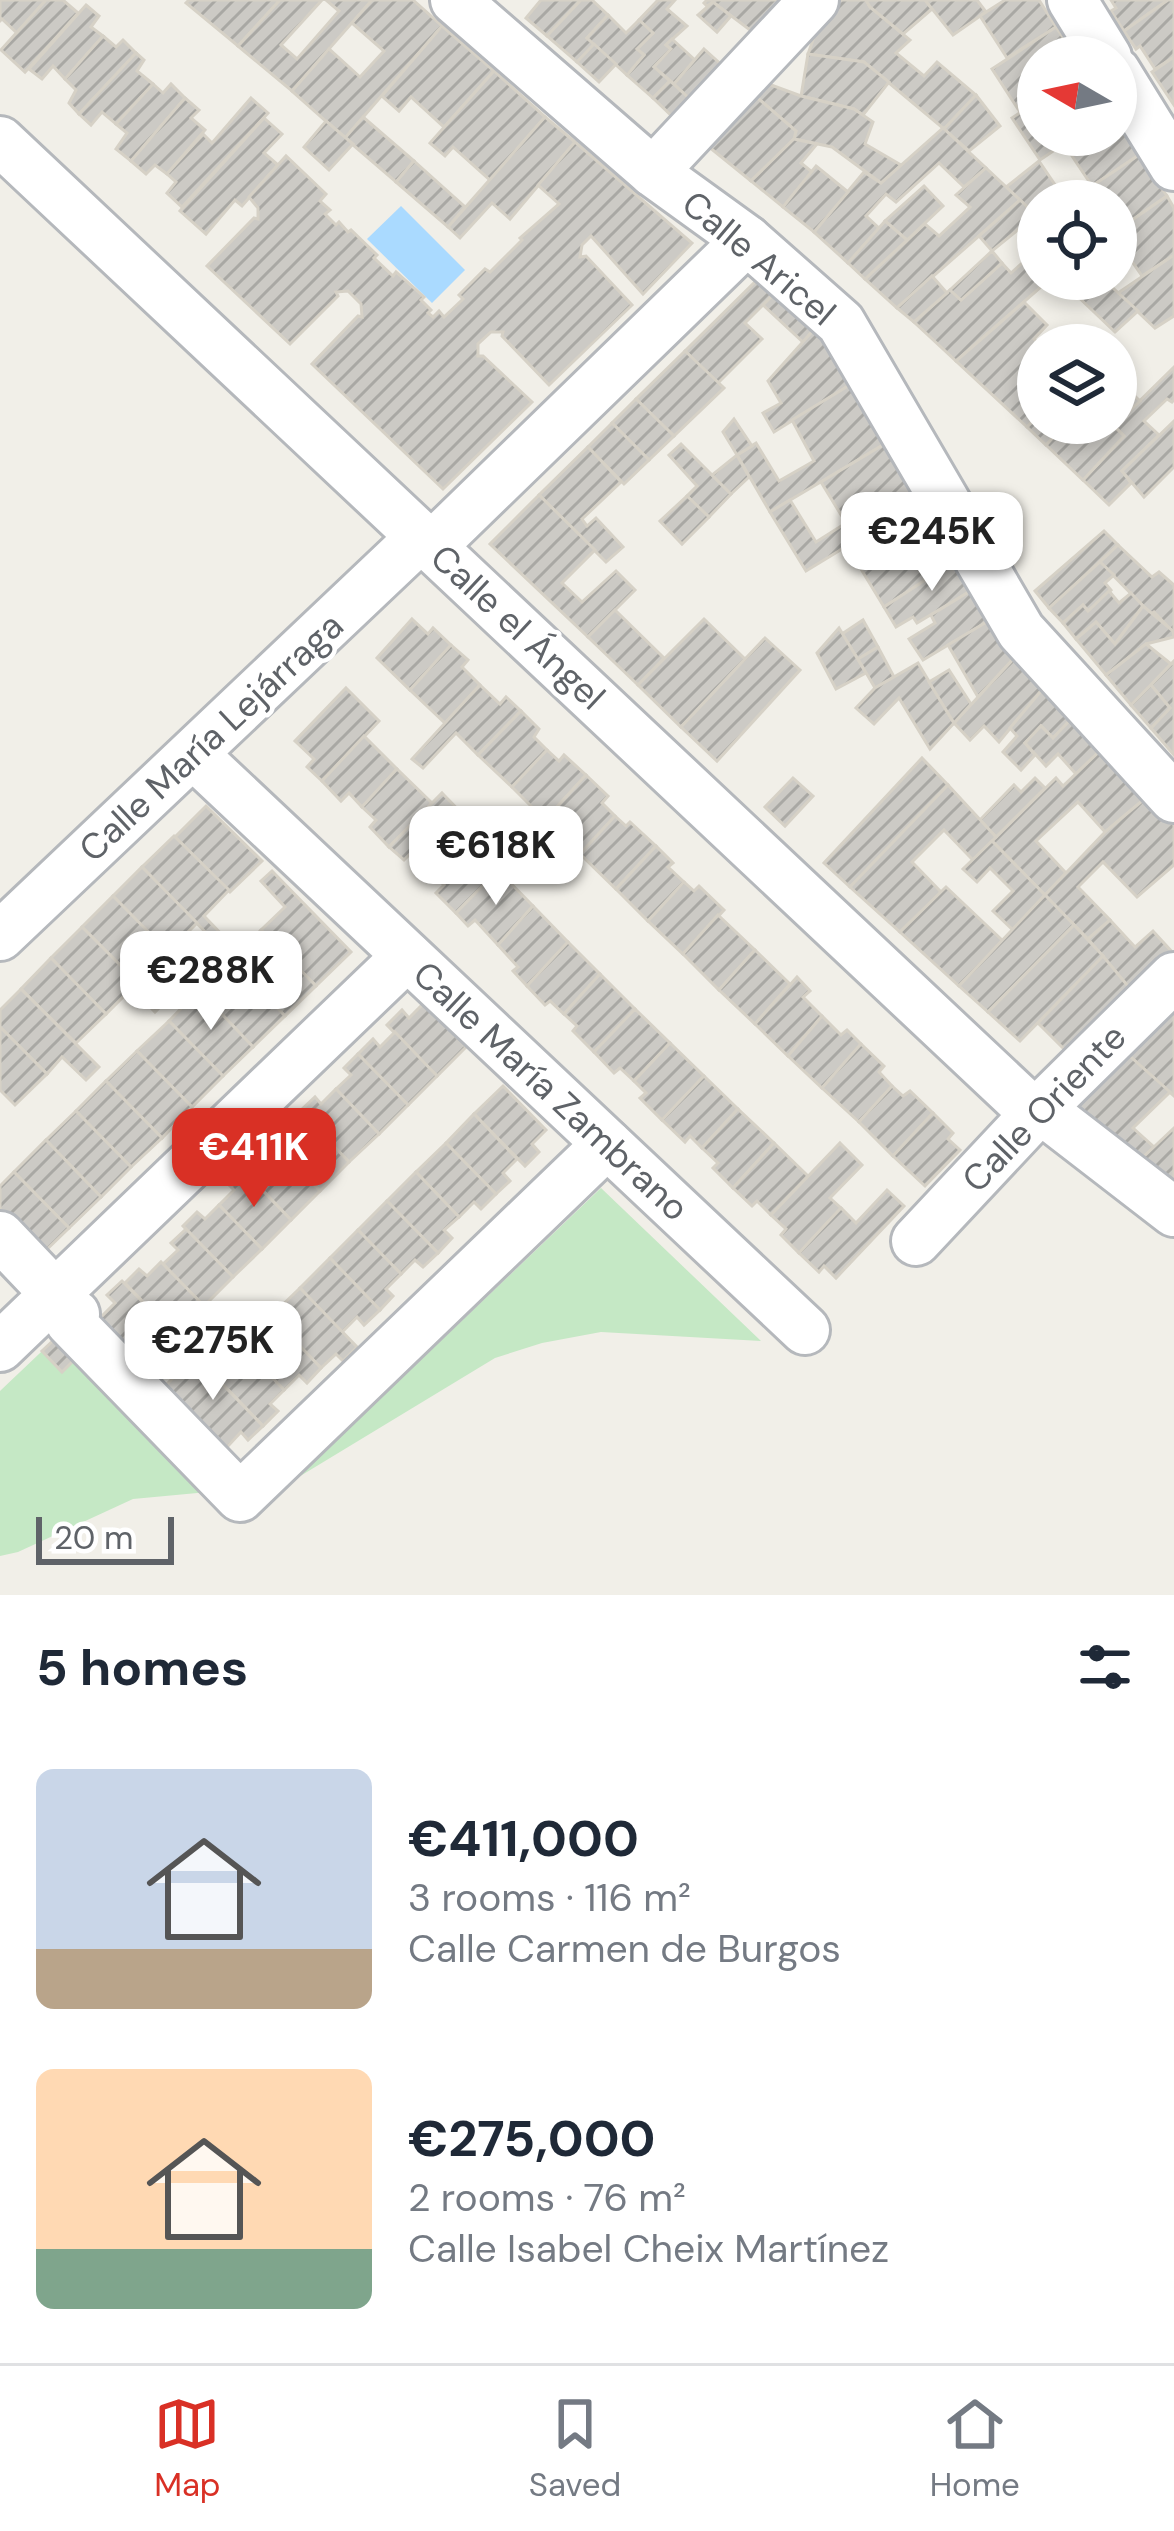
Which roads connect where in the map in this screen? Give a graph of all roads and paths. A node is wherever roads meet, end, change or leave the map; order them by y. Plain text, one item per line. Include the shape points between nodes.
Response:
1 (455, 0) edge
2 (814, 0) edge
3 (1072, 0) edge
4 (1094, 36) edge
5 (1137, 106) edge
6 (0, 141) edge
7 (1174, 166) edge
8 (653, 172) junction
9 (747, 240) junction
10 (427, 541) junction
11 (193, 754) junction
12 (1174, 798) edge
13 (0, 936) edge
14 (407, 956) junction
15 (1174, 977) edge
16 (1043, 1115) junction
17 (607, 1144) junction
18 (1174, 1212) edge
19 (0, 1236) edge
20 (916, 1241) dead end
21 (39, 1276) dead end
22 (75, 1313) dead end
23 (805, 1330) dead end
24 (0, 1347) edge

1 - 8 street, Calle Aricel
2 - 8 street
3 - 4 street
5 - 7 street
6 - 10 street, Calle el Ángel
8 - 9 street, Calle Aricel
9 - 10 street, Calle María Lejárraga
9 - 12 street, Calle Aricel via 841,323 1021,631
10 - 11 street, Calle María Lejárraga
10 - 16 street, Calle el Ángel
11 - 13 street, Calle María Lejárraga
11 - 14 street, Calle María Zambrano
14 - 17 street, Calle María Zambrano
14 - 24 street
15 - 16 street, Calle Oriente
16 - 18 street, Calle el Ángel
16 - 20 street, Calle Oriente
17 - 22 street via 240,1497 70,1322
17 - 23 street, Calle María Zambrano
19 - 21 street

